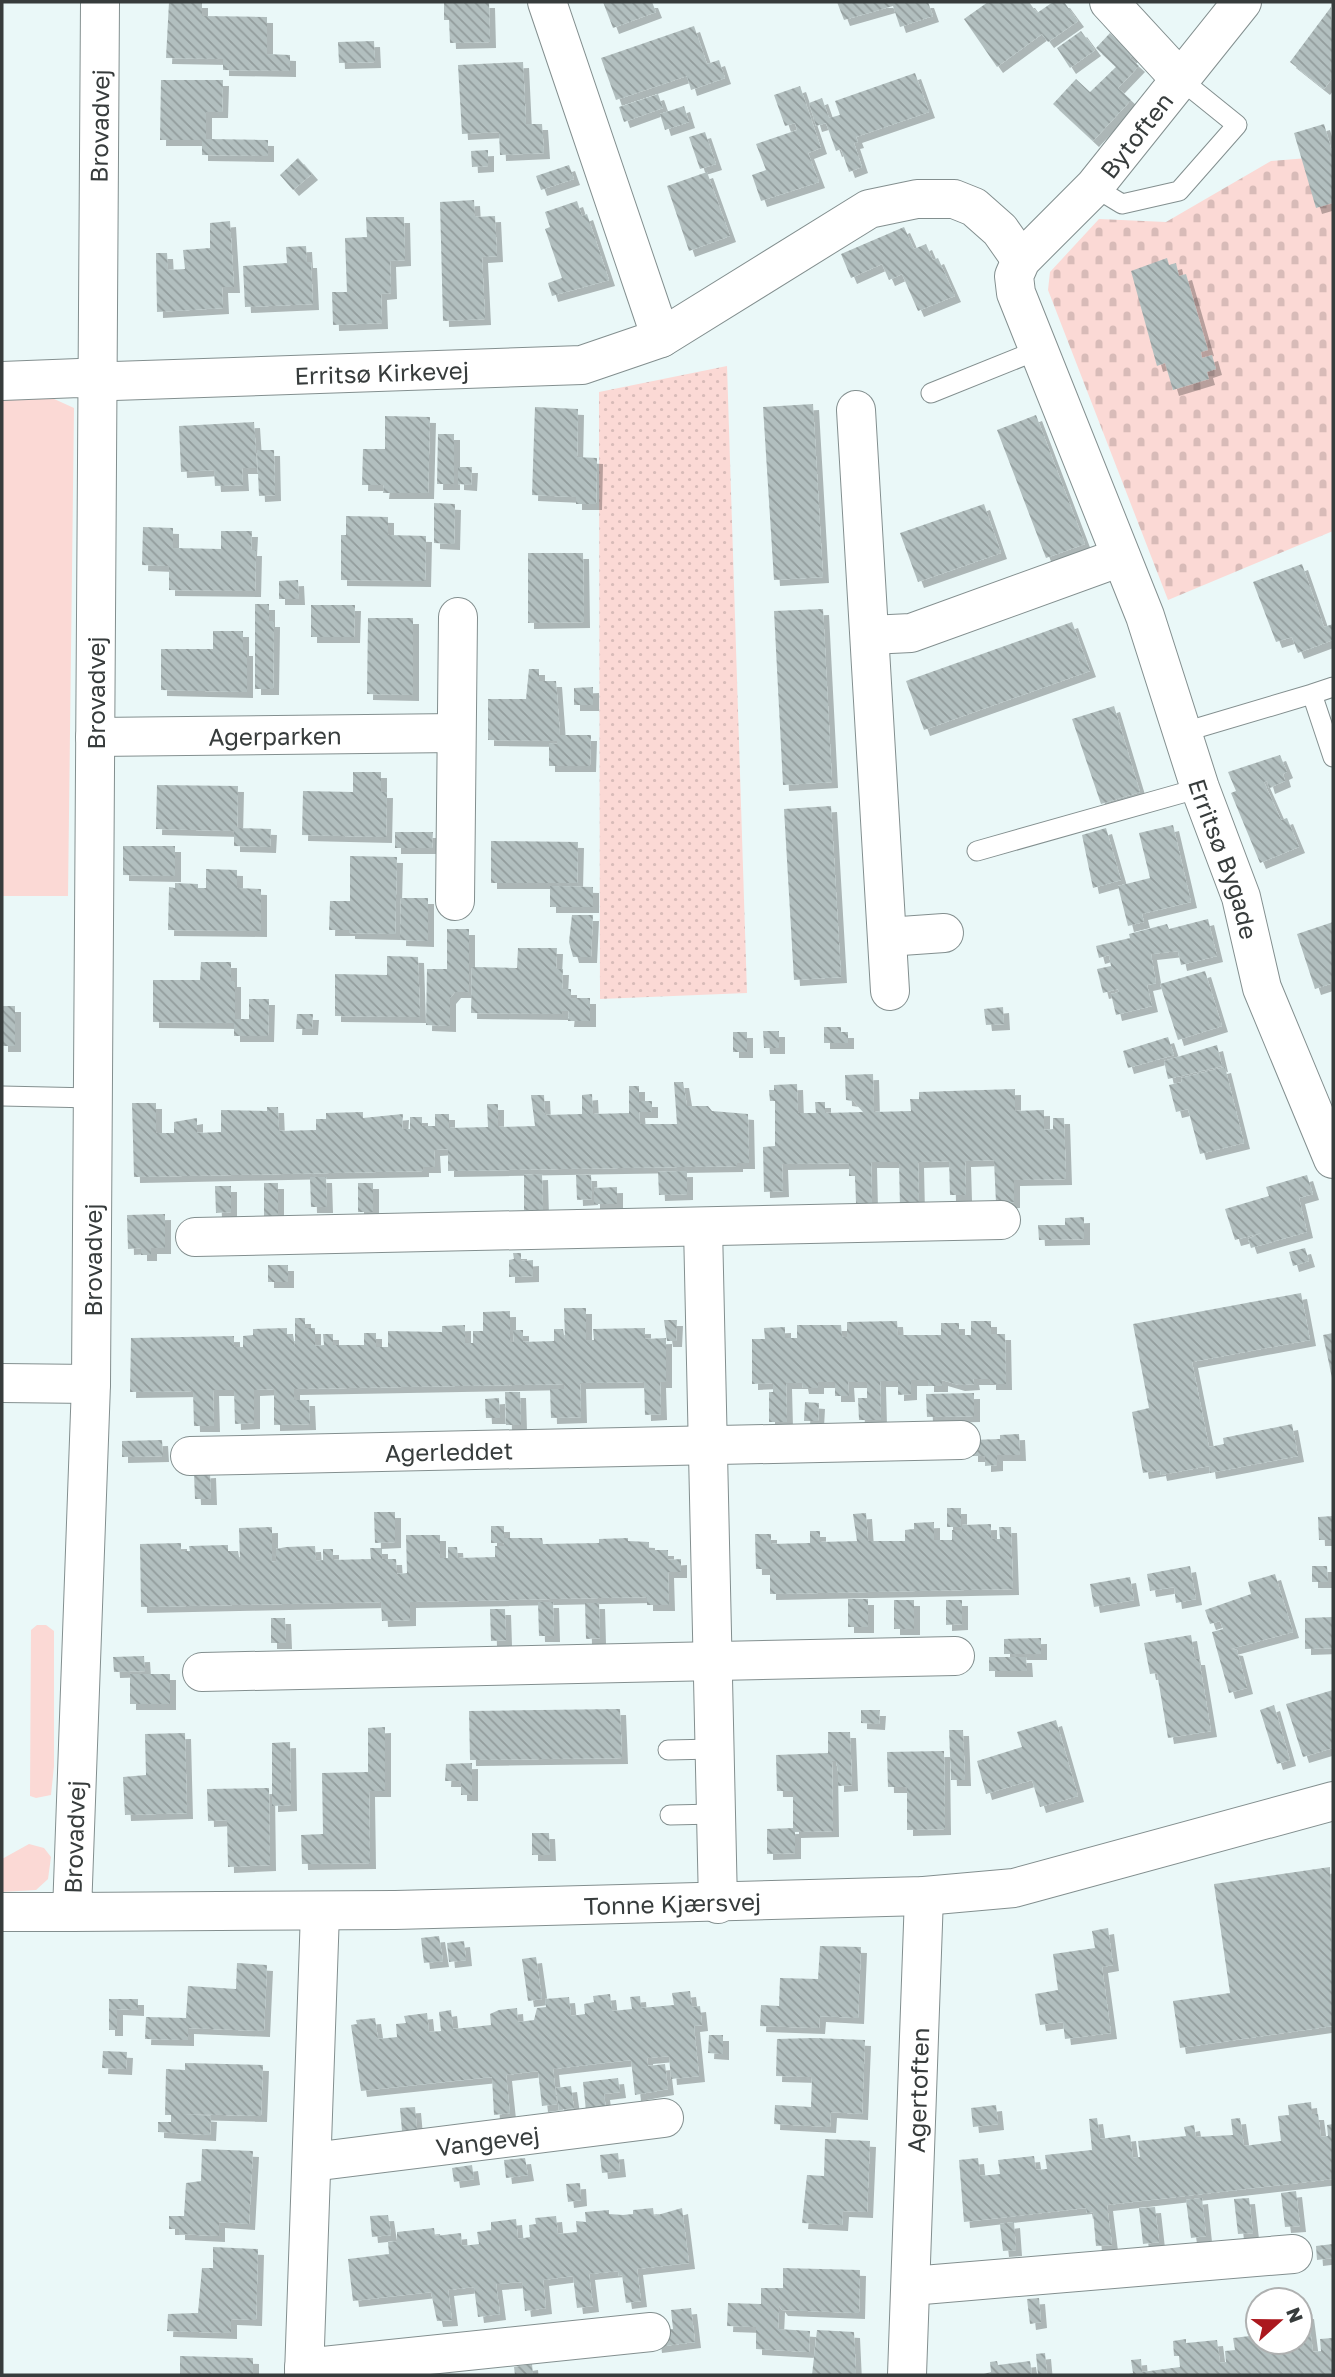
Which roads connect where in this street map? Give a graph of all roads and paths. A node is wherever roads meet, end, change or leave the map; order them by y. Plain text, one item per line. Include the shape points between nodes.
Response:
1 (100, 2) edge
2 (547, 2) edge
3 (1109, 2) edge
4 (1242, 2) edge
5 (1180, 79) junction
6 (1094, 187) junction
7 (1021, 260) junction
8 (661, 338) junction
9 (1038, 350) junction
10 (96, 380) junction
11 (2, 381) edge
12 (931, 393) dead end
13 (856, 410) dead end
14 (1122, 557) junction
15 (458, 617) dead end
16 (870, 635) junction
17 (1333, 687) edge
18 (1312, 694) junction
19 (1184, 732) junction
20 (456, 733) junction
21 (95, 737) junction
22 (1333, 757) edge
23 (1200, 788) junction
24 (977, 851) dead end
25 (455, 901) dead end
26 (944, 933) dead end
27 (887, 937) junction
28 (890, 991) dead end
29 (2, 1096) edge
30 (93, 1098) junction
31 (1333, 1159) edge
32 (1001, 1220) dead end
33 (703, 1227) junction
34 (195, 1237) dead end
35 (2, 1383) edge
36 (91, 1384) junction
37 (961, 1440) dead end
38 (708, 1445) junction
39 (190, 1456) dead end
40 (955, 1656) dead end
41 (713, 1661) junction
42 (202, 1672) dead end
43 (715, 1749) junction
44 (668, 1750) dead end
45 (1333, 1801) edge
46 (716, 1814) junction
47 (670, 1815) dead end
48 (924, 1896) junction
49 (718, 1904) junction
50 (2, 1912) edge
51 (72, 1912) junction
52 (320, 1912) junction
53 (664, 2118) dead end
54 (312, 2162) junction
55 (1293, 2254) dead end
56 (911, 2286) junction
57 (651, 2332) dead end
58 (304, 2372) edge
59 (907, 2375) edge

1 - 10 street, Brovadvej
2 - 8 street
3 - 5 street
4 - 5 street, Bytoften
5 - 6 street, Bytoften
5 - 6 lane via 1237,125 1180,191 1122,204
6 - 7 street, Bytoften
7 - 8 street, Erritsø Kirkevej via 1000,230 974,207 954,199 892,202 869,209
7 - 9 street, Erritsø Bygade via 1014,276 1016,293
8 - 10 street, Erritsø Kirkevej via 582,365
9 - 12 lane
9 - 14 street, Erritsø Bygade
10 - 11 street, Erritsø Kirkevej
10 - 21 street, Brovadvej
13 - 16 street
14 - 16 street via 911,633
14 - 19 street, Erritsø Bygade
15 - 20 street
16 - 27 street
17 - 18 lane
18 - 19 lane
18 - 22 lane
19 - 23 street, Erritsø Bygade
20 - 21 street, Agerparken
20 - 25 street
21 - 30 street, Brovadvej
23 - 24 lane
23 - 31 street, Erritsø Bygade via 1241,897 1262,988
26 - 27 street
27 - 28 street
29 - 30 lane
30 - 36 street, Brovadvej
32 - 33 street
33 - 34 street
33 - 38 street
35 - 36 street
36 - 51 street, Brovadvej
37 - 38 street, Agerleddet
38 - 39 street, Agerleddet
38 - 41 street
40 - 41 street
41 - 42 street
41 - 43 street
43 - 44 lane
43 - 46 street
45 - 48 street, Tonne Kjærsvej via 1014,1888
46 - 47 lane
46 - 49 street
48 - 49 street, Tonne Kjærsvej
48 - 56 street, Agertoften
49 - 52 street, Tonne Kjærsvej
50 - 51 street, Tonne Kjærsvej
51 - 52 street, Tonne Kjærsvej
52 - 54 street
53 - 54 street, Vangevej
54 - 58 street
55 - 56 street
56 - 59 street, Agertoften
57 - 58 street

